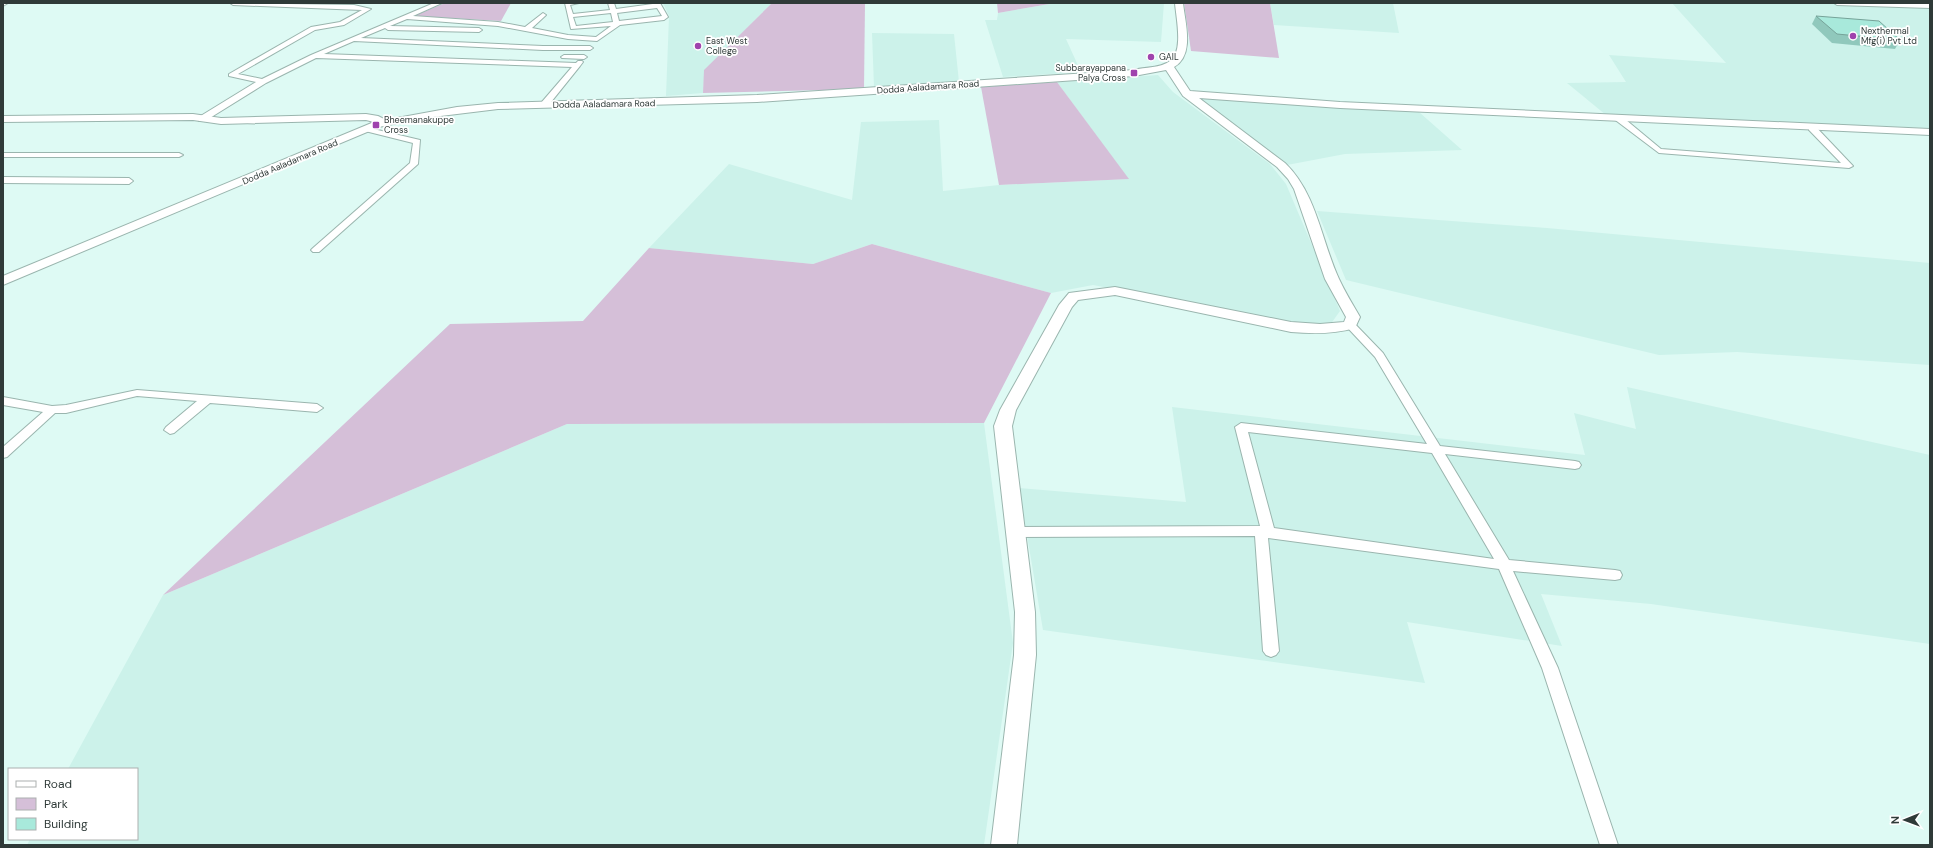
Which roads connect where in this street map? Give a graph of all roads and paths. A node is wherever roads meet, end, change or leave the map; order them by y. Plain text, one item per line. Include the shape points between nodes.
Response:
1 (233, 3) edge
2 (439, 3) edge
3 (576, 3) edge
4 (611, 3) edge
5 (1179, 3) edge
6 (1837, 3) edge
7 (658, 5) edge
8 (1930, 6) edge
9 (614, 11) junction
10 (543, 15) dead end
11 (570, 16) junction
12 (406, 18) junction
13 (617, 24) junction
14 (385, 28) junction
15 (573, 28) junction
16 (530, 30) junction
17 (366, 34) junction
18 (574, 38) junction
19 (507, 39) dead end
20 (351, 40) junction
21 (545, 41) dead end
22 (593, 44) junction
23 (333, 48) junction
24 (348, 49) dead end
25 (364, 50) dead end
26 (436, 52) dead end
27 (474, 54) dead end
28 (314, 56) junction
29 (526, 56) dead end
30 (555, 56) dead end
31 (584, 57) junction
32 (578, 65) junction
33 (1168, 66) junction
34 (263, 81) junction
35 (1187, 94) junction
36 (544, 105) junction
37 (1617, 117) junction
38 (3, 119) edge
39 (202, 119) junction
40 (384, 123) junction
41 (3, 124) edge
42 (1812, 128) junction
43 (368, 129) junction
44 (1930, 132) edge
45 (3, 155) edge
46 (179, 156) dead end
47 (3, 180) edge
48 (129, 181) dead end
49 (316, 250) dead end
50 (3, 281) edge
51 (1350, 325) junction
52 (207, 399) junction
53 (3, 401) edge
54 (317, 408) dead end
55 (52, 410) junction
56 (170, 430) dead end
57 (1436, 448) junction
58 (3, 454) edge
59 (1575, 465) dead end
60 (1015, 532) junction
61 (1265, 532) junction
62 (1504, 565) junction
63 (1615, 575) dead end
64 (1271, 651) dead end
65 (1004, 845) edge
66 (1609, 845) edge

1 - 34 street via 368,9 342,24 313,28 231,75
2 - 12 street
3 - 11 street via 567,4
4 - 9 street
5 - 33 street via 1182,45 1180,56
6 - 8 street
7 - 9 street
7 - 13 street via 664,18
9 - 11 street
9 - 13 street
10 - 16 street
11 - 15 street
12 - 14 street
12 - 16 street via 498,24
13 - 15 street
13 - 22 street
14 - 16 street
14 - 17 street
15 - 18 street
16 - 18 street
17 - 19 street
17 - 20 street
18 - 22 street
20 - 22 street via 543,48
20 - 23 street
21 - 22 street
22 - 31 street
23 - 24 street
23 - 28 street
25 - 26 street
27 - 29 street
28 - 32 street
28 - 34 street
30 - 31 street
31 - 32 street
32 - 36 street
33 - 35 street
33 - 36 street, Dodda Aaladamara Road via 1134,73 797,96
34 - 39 street
35 - 37 street via 1340,105
35 - 51 street via 1281,165 1293,177 1300,189 1332,279 1353,317
36 - 40 street, Dodda Aaladamara Road via 463,109 410,116
37 - 42 street
37 - 42 street via 1659,151 1849,166
38 - 39 street
39 - 40 street via 221,121 366,117
39 - 41 street via 150,123
40 - 43 street, Dodda Aaladamara Road
42 - 44 street
43 - 49 street via 415,141 417,144 414,164
43 - 50 street, Dodda Aaladamara Road
45 - 46 street
47 - 48 street
51 - 57 street via 1379,355
51 - 60 street via 1319,330 1291,327 1115,290 1074,296 1066,304 1008,410 1003,426
52 - 54 street
52 - 55 street via 137,393
52 - 56 street
53 - 55 street
55 - 58 street
57 - 59 street
57 - 61 street via 1241,427
57 - 62 street
60 - 61 street
60 - 65 street via 1024,612 1025,655
61 - 62 street
61 - 64 street
62 - 63 street
62 - 66 street via 1550,668

